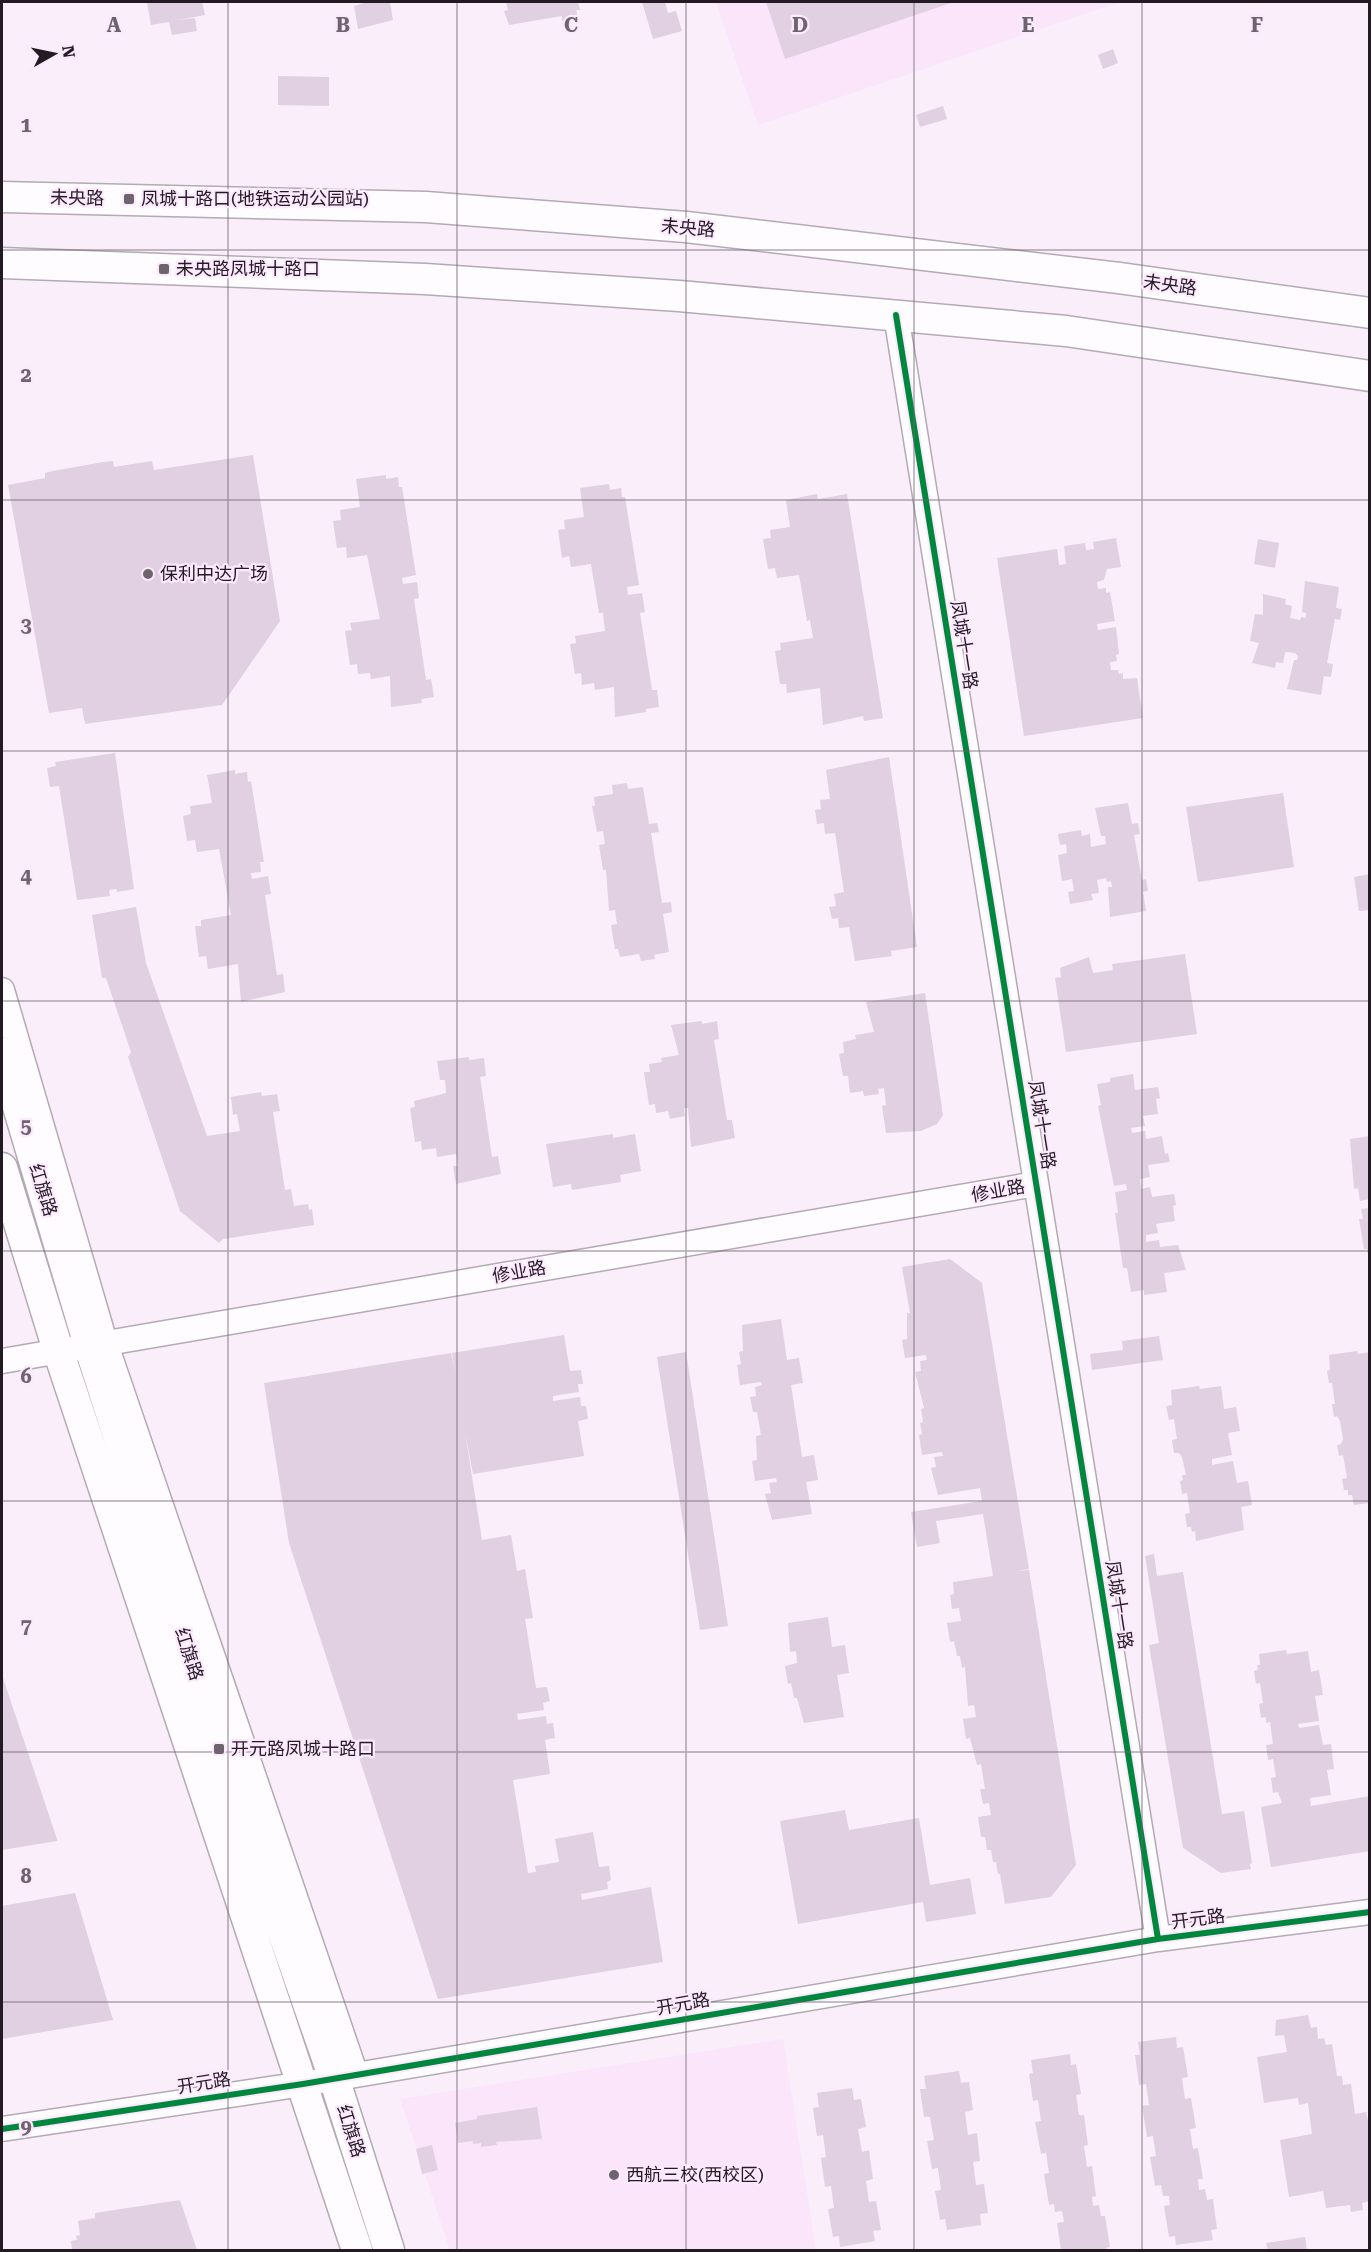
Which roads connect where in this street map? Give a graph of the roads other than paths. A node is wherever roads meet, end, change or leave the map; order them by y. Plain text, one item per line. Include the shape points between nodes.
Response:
1 (2, 197) edge
2 (2, 263) edge
3 (1370, 313) edge
4 (896, 315) junction
5 (1370, 376) edge
6 (2, 990) edge
7 (2, 1053) edge
8 (2, 1168) edge
9 (1036, 1184) junction
10 (97, 1344) junction
11 (59, 1353) junction
12 (2, 1361) edge
13 (1370, 1911) edge
14 (1158, 1939) junction
15 (345, 2076) junction
16 (303, 2084) junction
17 (2, 2129) edge
18 (357, 2250) edge
19 (390, 2250) edge

1 - 3 main road, 未央路 via 426,207 687,227 1119,278
2 - 4 main road via 425,279
4 - 5 main road via 1066,331
4 - 9 street, 凤城十一路
6 - 10 street
7 - 10 main road, 红旗路
8 - 11 main road, 红旗路
9 - 10 street, 修业路
9 - 14 street, 凤城十一路
10 - 11 street, 修业路
10 - 15 main road, 红旗路 via 233,1793
11 - 12 street, 修业路
11 - 16 main road, 红旗路
13 - 14 street, 开元路
14 - 15 street, 开元路
15 - 16 street, 开元路
15 - 19 main road, 红旗路
16 - 17 street, 开元路
16 - 18 main road, 红旗路

